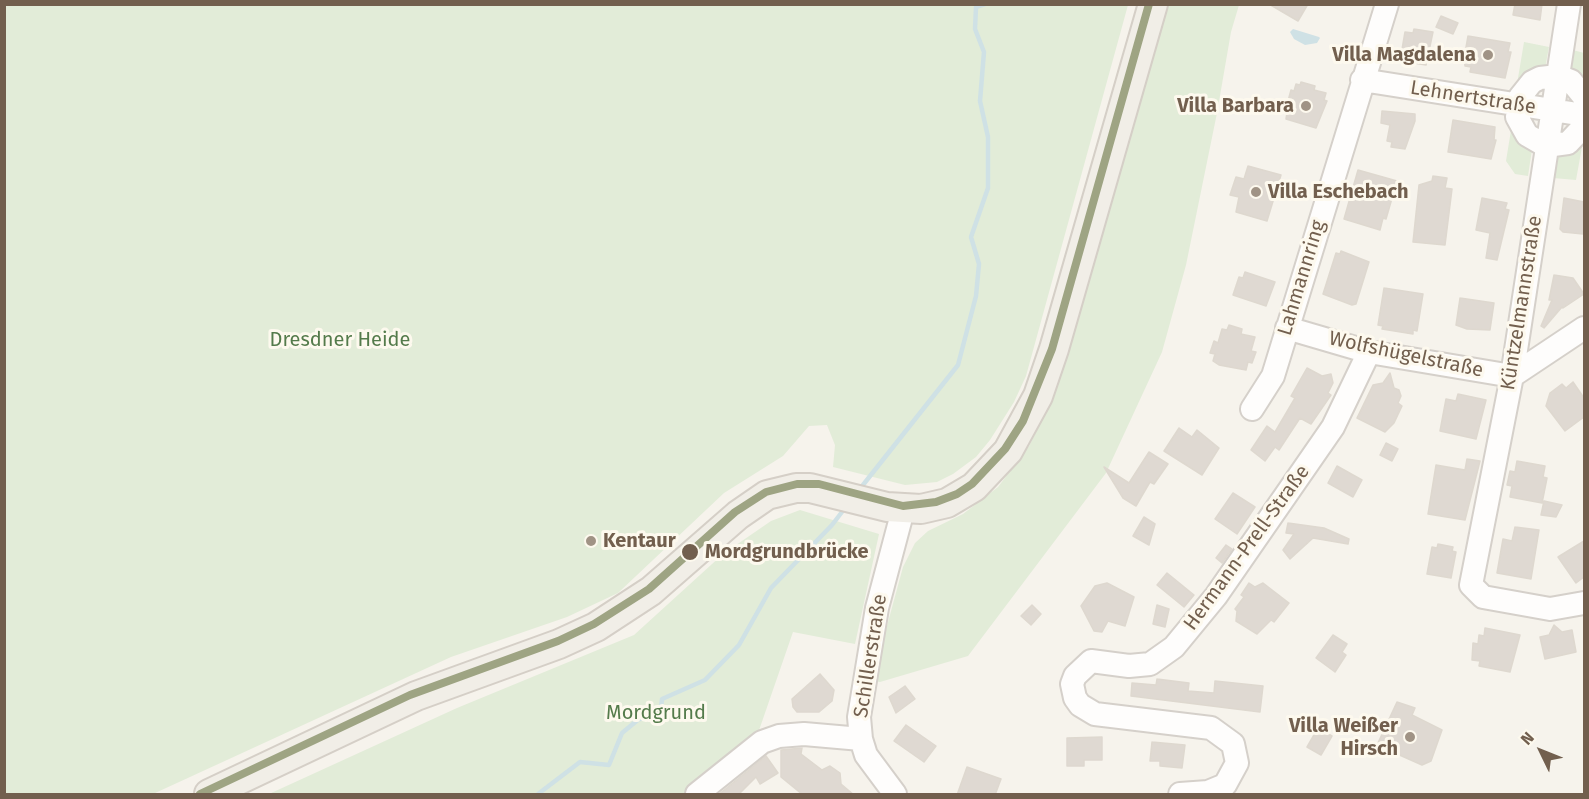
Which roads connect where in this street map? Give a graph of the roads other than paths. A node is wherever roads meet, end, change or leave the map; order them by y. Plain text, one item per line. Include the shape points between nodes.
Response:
1 (1152, 4) edge
2 (1387, 4) edge
3 (1569, 4) edge
4 (1558, 76) junction
5 (1362, 80) junction
6 (1584, 97) edge
7 (1518, 105) junction
8 (1551, 110) junction
9 (1584, 114) edge
10 (1584, 126) edge
11 (1545, 146) junction
12 (1287, 328) junction
13 (1584, 328) edge
14 (1369, 352) junction
15 (1512, 376) junction
16 (1252, 410) dead end
17 (895, 508) junction
18 (1584, 603) edge
19 (861, 739) junction
20 (208, 795) edge
21 (698, 795) edge
22 (895, 795) edge
23 (1180, 795) edge

1 - 17 main road via 1054,349 1026,423 1008,451 975,487 937,507
2 - 5 street, Lahmannring
3 - 4 street, Küntzelmannstraße
4 - 6 street via 1571,81
4 - 7 street via 1532,82
4 - 8 street, Küntzelmannstraße
5 - 7 street, Lehnertstraße
5 - 12 street, Lahmannring
7 - 8 street, Lehnertstraße
7 - 11 street via 1517,117 1527,135
8 - 9 street, Lehnertstraße
8 - 11 street, Küntzelmannstraße
10 - 11 street via 1568,143
11 - 15 street, Küntzelmannstraße
12 - 14 street, Wolfshügelstraße
12 - 16 street, Lahmannring via 1273,376
13 - 15 street
14 - 15 street, Wolfshügelstraße
14 - 23 street, Hermann-Prell-Straße via 1333,427 1216,596 1174,647 1150,664 1129,666 1091,661 1075,676 1075,698 1095,714 1211,728 1233,744 1237,763 1224,785 1208,792
15 - 18 street, Küntzelmannstraße via 1471,585 1483,597 1550,609
17 - 19 street, Schillerstraße via 860,698
17 - 20 main road via 819,489 780,491 751,504 651,591 596,627 416,696
19 - 21 street via 779,736 762,742
19 - 22 street, Schillerstraße via 873,768

